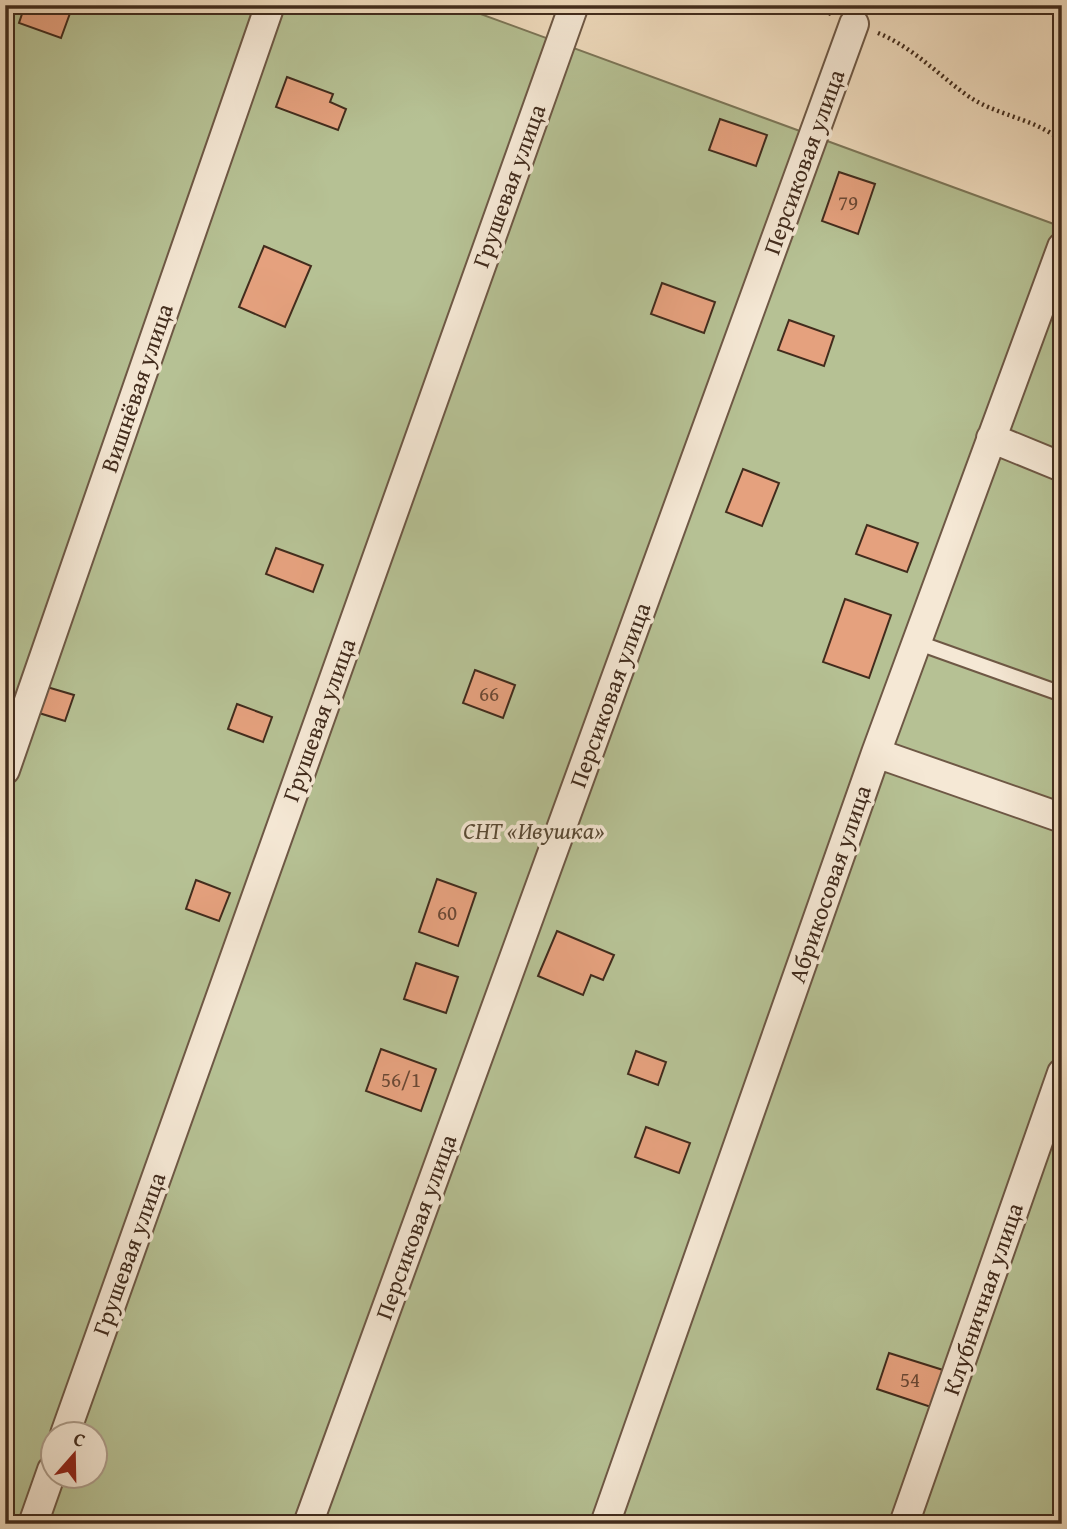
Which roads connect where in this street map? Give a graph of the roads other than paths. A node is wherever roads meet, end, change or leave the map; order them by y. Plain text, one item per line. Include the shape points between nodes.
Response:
1 (270, 5) edge
2 (574, 5) edge
3 (854, 23) road end
4 (1062, 247) edge
5 (991, 438) junction
6 (1062, 467) edge
7 (916, 642) junction
8 (1062, 694) edge
9 (876, 753) junction
10 (5, 771) edge
11 (1062, 818) edge
12 (1062, 1073) edge
13 (70, 1420) edge
14 (45, 1490) edge
15 (33, 1524) edge
16 (308, 1524) edge
17 (604, 1524) edge
18 (904, 1524) edge

1 - 10 street, Вишнёвая улица
2 - 13 street, Грушевая улица
3 - 16 street, Персиковая улица
4 - 5 street, Абрикосовая улица
5 - 6 street
5 - 7 street, Абрикосовая улица
7 - 8 lane
7 - 9 street, Абрикосовая улица
9 - 11 street
9 - 17 street, Абрикосовая улица
12 - 18 street, Клубничная улица
14 - 15 street

